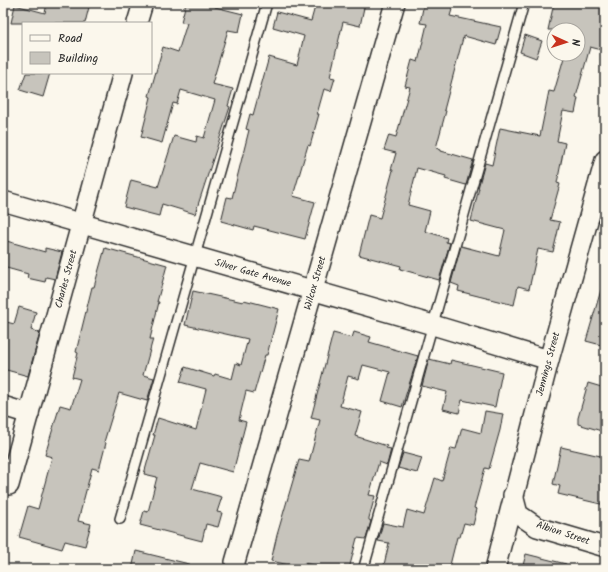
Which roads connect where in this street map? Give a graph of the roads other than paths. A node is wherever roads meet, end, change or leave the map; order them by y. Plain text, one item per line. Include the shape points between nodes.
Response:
1 (143, 3) edge
2 (267, 3) edge
3 (395, 3) edge
4 (524, 3) edge
5 (137, 22) edge
6 (123, 74) edge
7 (605, 160) edge
8 (3, 201) edge
9 (81, 223) junction
10 (196, 256) junction
11 (313, 291) junction
12 (433, 325) junction
13 (549, 360) junction
14 (3, 406) edge
15 (29, 414) junction
16 (9, 485) dead end
17 (513, 495) junction
18 (120, 519) dead end
19 (605, 546) edge
20 (235, 562) dead end
21 (364, 567) dead end
22 (495, 569) edge

1 - 5 street
2 - 10 lane
3 - 11 street, Wilcox Street
4 - 12 lane
6 - 9 street, Charles Street
7 - 13 street, Jennings Street
8 - 9 street, Silver Gate Avenue
9 - 10 street, Silver Gate Avenue
9 - 15 street, Charles Street
10 - 11 street, Silver Gate Avenue
10 - 18 lane
11 - 12 street, Silver Gate Avenue
11 - 20 street, Wilcox Street
12 - 13 street, Silver Gate Avenue
12 - 21 lane
13 - 17 street, Jennings Street
14 - 15 street
15 - 16 street, Charles Street
17 - 19 street, Albion Street via 518,514 537,527
17 - 22 street, Jennings Street

